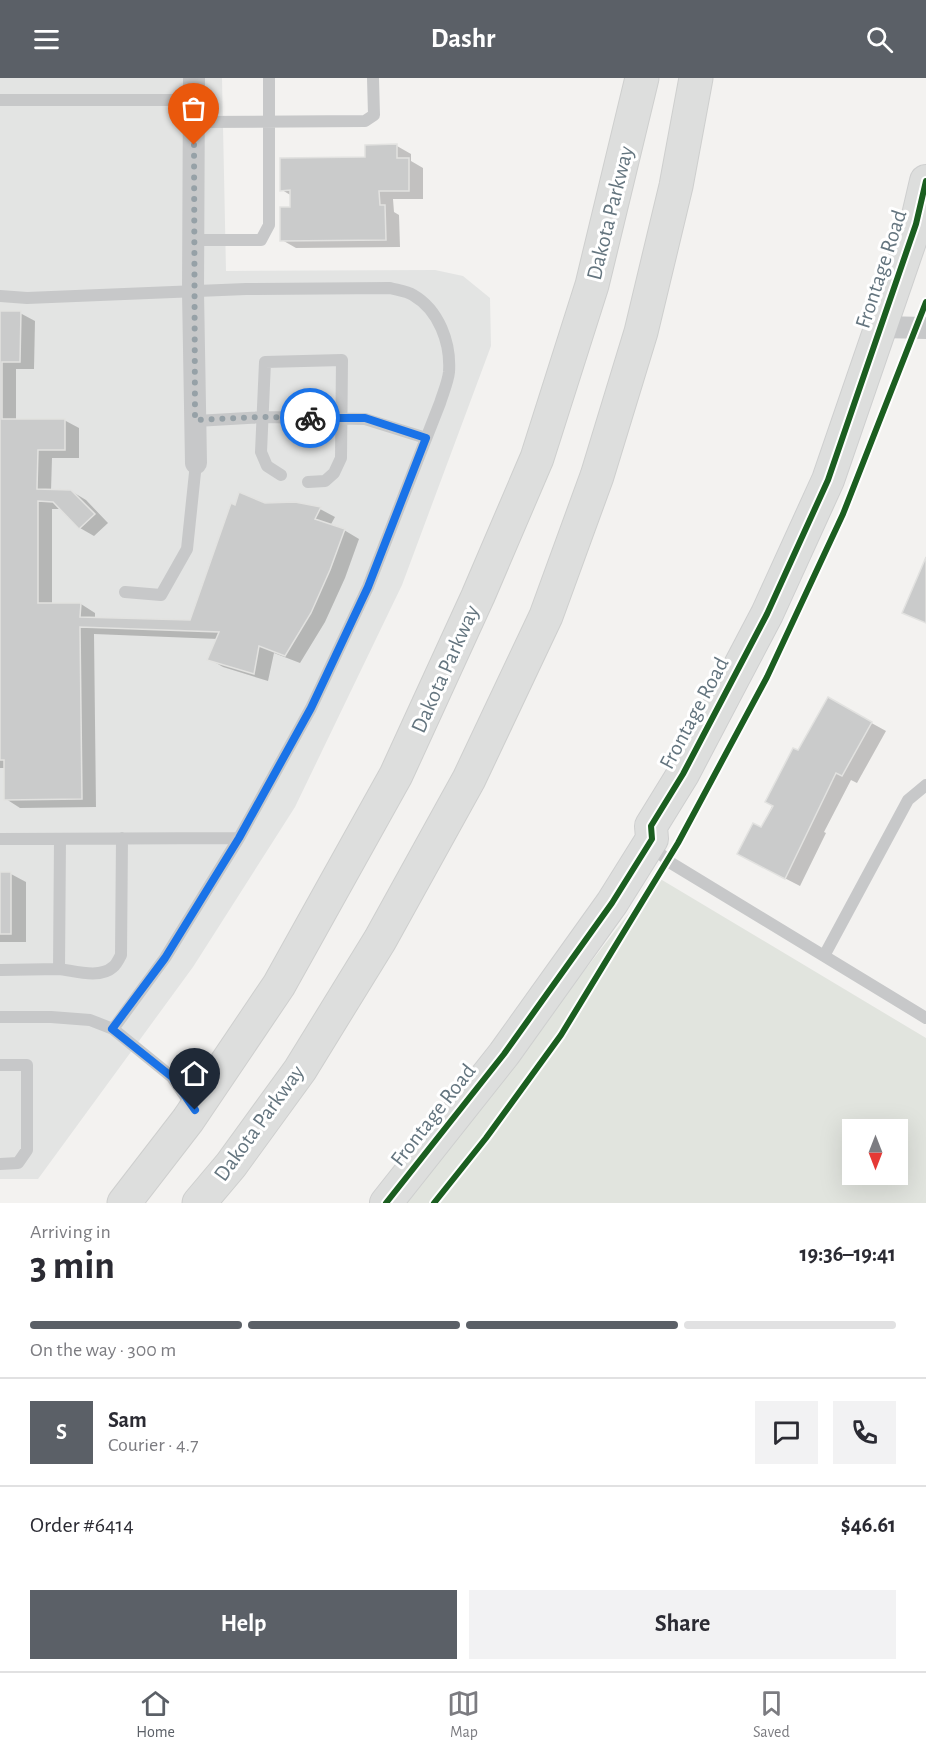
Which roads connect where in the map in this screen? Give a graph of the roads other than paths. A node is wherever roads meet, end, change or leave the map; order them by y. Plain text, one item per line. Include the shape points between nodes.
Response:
1 (269, 78) edge
2 (373, 78) edge
3 (642, 78) edge
4 (696, 78) edge
5 (0, 100) edge
6 (194, 100) edge
7 (269, 122) junction
8 (926, 181) edge
9 (194, 240) junction
10 (193, 292) junction
11 (0, 296) edge
12 (881, 327) junction
13 (926, 328) edge
14 (262, 417) junction
15 (342, 419) junction
16 (195, 420) junction
17 (426, 438) junction
18 (196, 462) joint
19 (281, 475) dead end
20 (308, 482) dead end
21 (125, 592) dead end
22 (926, 785) edge
23 (122, 838) junction
24 (239, 838) junction
25 (0, 839) edge
26 (60, 839) junction
27 (652, 839) junction
28 (824, 956) junction
29 (59, 969) junction
30 (0, 970) edge
31 (0, 1017) edge
32 (926, 1018) edge
33 (112, 1029) junction
34 (0, 1065) edge
35 (195, 1110) junction
36 (0, 1164) edge
37 (124, 1203) edge
38 (199, 1203) edge
39 (386, 1203) edge

1 - 7 lane
2 - 7 lane via 374,115 365,121
3 - 35 highway, Dakota Parkway via 592,285 537,458 478,596 396,775 279,985
4 - 38 highway, Dakota Parkway via 676,186 641,332 597,476 546,616 469,779 380,940 300,1070
5 - 6 lane
6 - 7 lane
6 - 9 street
7 - 9 lane via 269,225 261,240
8 - 12 street, Frontage Road via 916,224
9 - 10 street
10 - 11 lane
10 - 16 street
10 - 17 lane via 390,288 413,295 442,327 448,349 449,374
12 - 13 street
12 - 27 street, Frontage Road via 828,480 767,614 683,774 651,826
14 - 15 lane
14 - 15 lane via 265,362 342,360
14 - 16 lane
14 - 19 lane via 261,452 267,466
15 - 17 lane via 365,418
15 - 20 lane via 341,458 334,473 325,481
16 - 18 street
17 - 24 lane via 363,597 311,708
18 - 21 lane via 187,549 161,595
22 - 28 lane via 908,800
23 - 24 lane
23 - 26 lane
23 - 29 lane via 121,955 114,967 104,972
24 - 33 lane via 165,958
25 - 26 lane
26 - 29 lane
27 - 28 lane via 656,850 671,863
27 - 39 street, Frontage Road via 612,903 504,1054
28 - 32 lane
29 - 30 lane
31 - 33 lane via 90,1020
33 - 35 lane via 172,1077
34 - 36 lane via 27,1065 27,1150 18,1164
35 - 37 highway, Dakota Parkway

